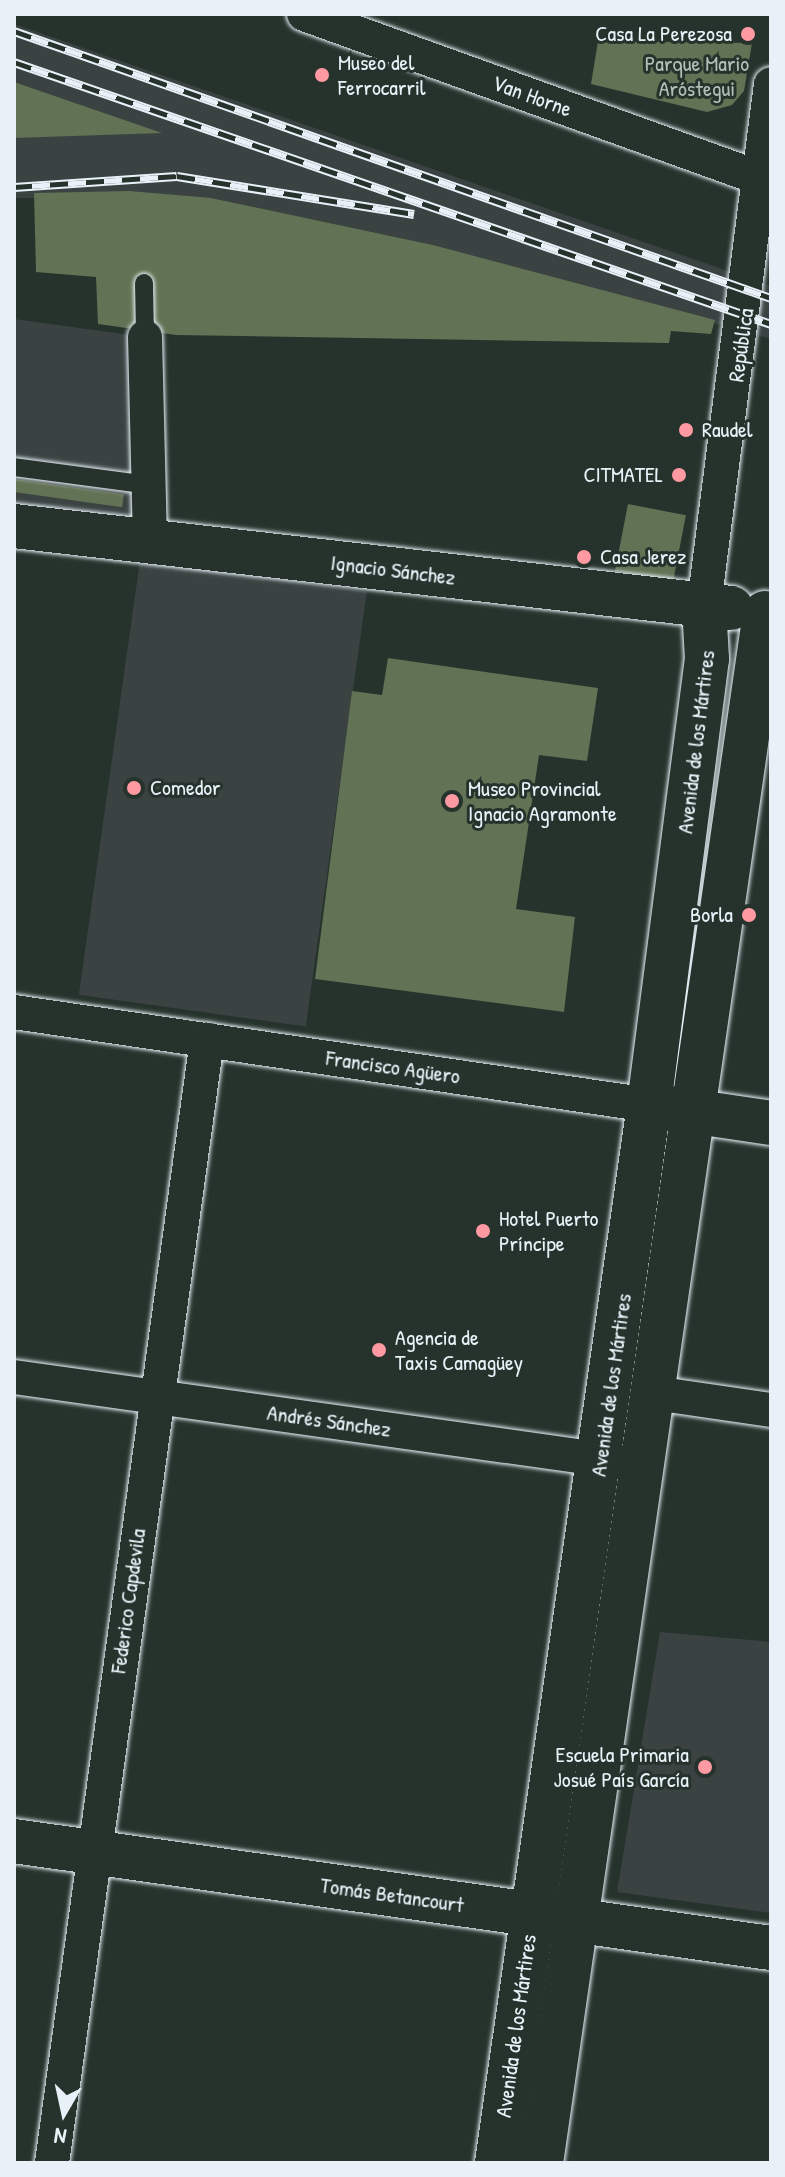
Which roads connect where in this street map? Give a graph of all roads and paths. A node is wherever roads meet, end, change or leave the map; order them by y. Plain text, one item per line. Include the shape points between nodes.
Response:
1 (304, 14) edge
2 (771, 84) edge
3 (760, 178) junction
4 (144, 283) dead end
5 (145, 337) joint
6 (14, 467) edge
7 (149, 485) junction
8 (14, 526) edge
9 (150, 542) junction
10 (704, 605) junction
11 (768, 613) edge
12 (707, 659) junction
13 (753, 668) junction
14 (14, 1012) edge
15 (207, 1040) junction
16 (649, 1105) junction
17 (693, 1112) junction
18 (771, 1123) edge
19 (14, 1377) edge
20 (654, 1393) junction
21 (155, 1397) junction
22 (771, 1410) edge
23 (600, 1460) junction
24 (644, 1466) junction
25 (14, 1841) edge
26 (94, 1853) junction
27 (532, 1915) junction
28 (578, 1922) junction
29 (771, 1948) edge
30 (52, 2163) edge
31 (497, 2163) edge
32 (541, 2163) edge

1 - 3 street, Van Horne
2 - 3 street, República
3 - 10 street, República
4 - 5 lane
5 - 7 street
6 - 7 lane
7 - 9 street
8 - 9 main road, Ignacio Sánchez
9 - 10 main road, Ignacio Sánchez
10 - 11 main road, Ignacio Sánchez
10 - 12 main road, Avenida de los Mártires
11 - 13 main road, Avenida de los Mártires
12 - 13 main road via 729,651
12 - 16 main road, Avenida de los Mártires
13 - 17 main road, Avenida de los Mártires
14 - 15 street, Francisco Agüero
15 - 16 street, Francisco Agüero
15 - 21 street, Federico Capdevila
16 - 17 main road, Francisco Agüero
16 - 23 main road, Avenida de los Mártires
17 - 18 main road, Francisco Agüero
17 - 20 main road, Avenida de los Mártires
19 - 21 street, Andrés Sánchez
20 - 22 street
20 - 24 main road, Avenida de los Mártires
21 - 23 street, Andrés Sánchez
21 - 26 street, Federico Capdevila
23 - 24 street, Andrés Sánchez
23 - 27 main road, Avenida de los Mártires
24 - 28 main road, Avenida de los Mártires
25 - 26 main road, Tomás Betancourt
26 - 27 main road, Tomás Betancourt
26 - 30 street, Federico Capdevila
27 - 28 main road, Tomás Betancourt
27 - 31 main road, Avenida de los Mártires
28 - 29 main road, Tomás Betancourt
28 - 32 main road, Avenida de los Mártires

